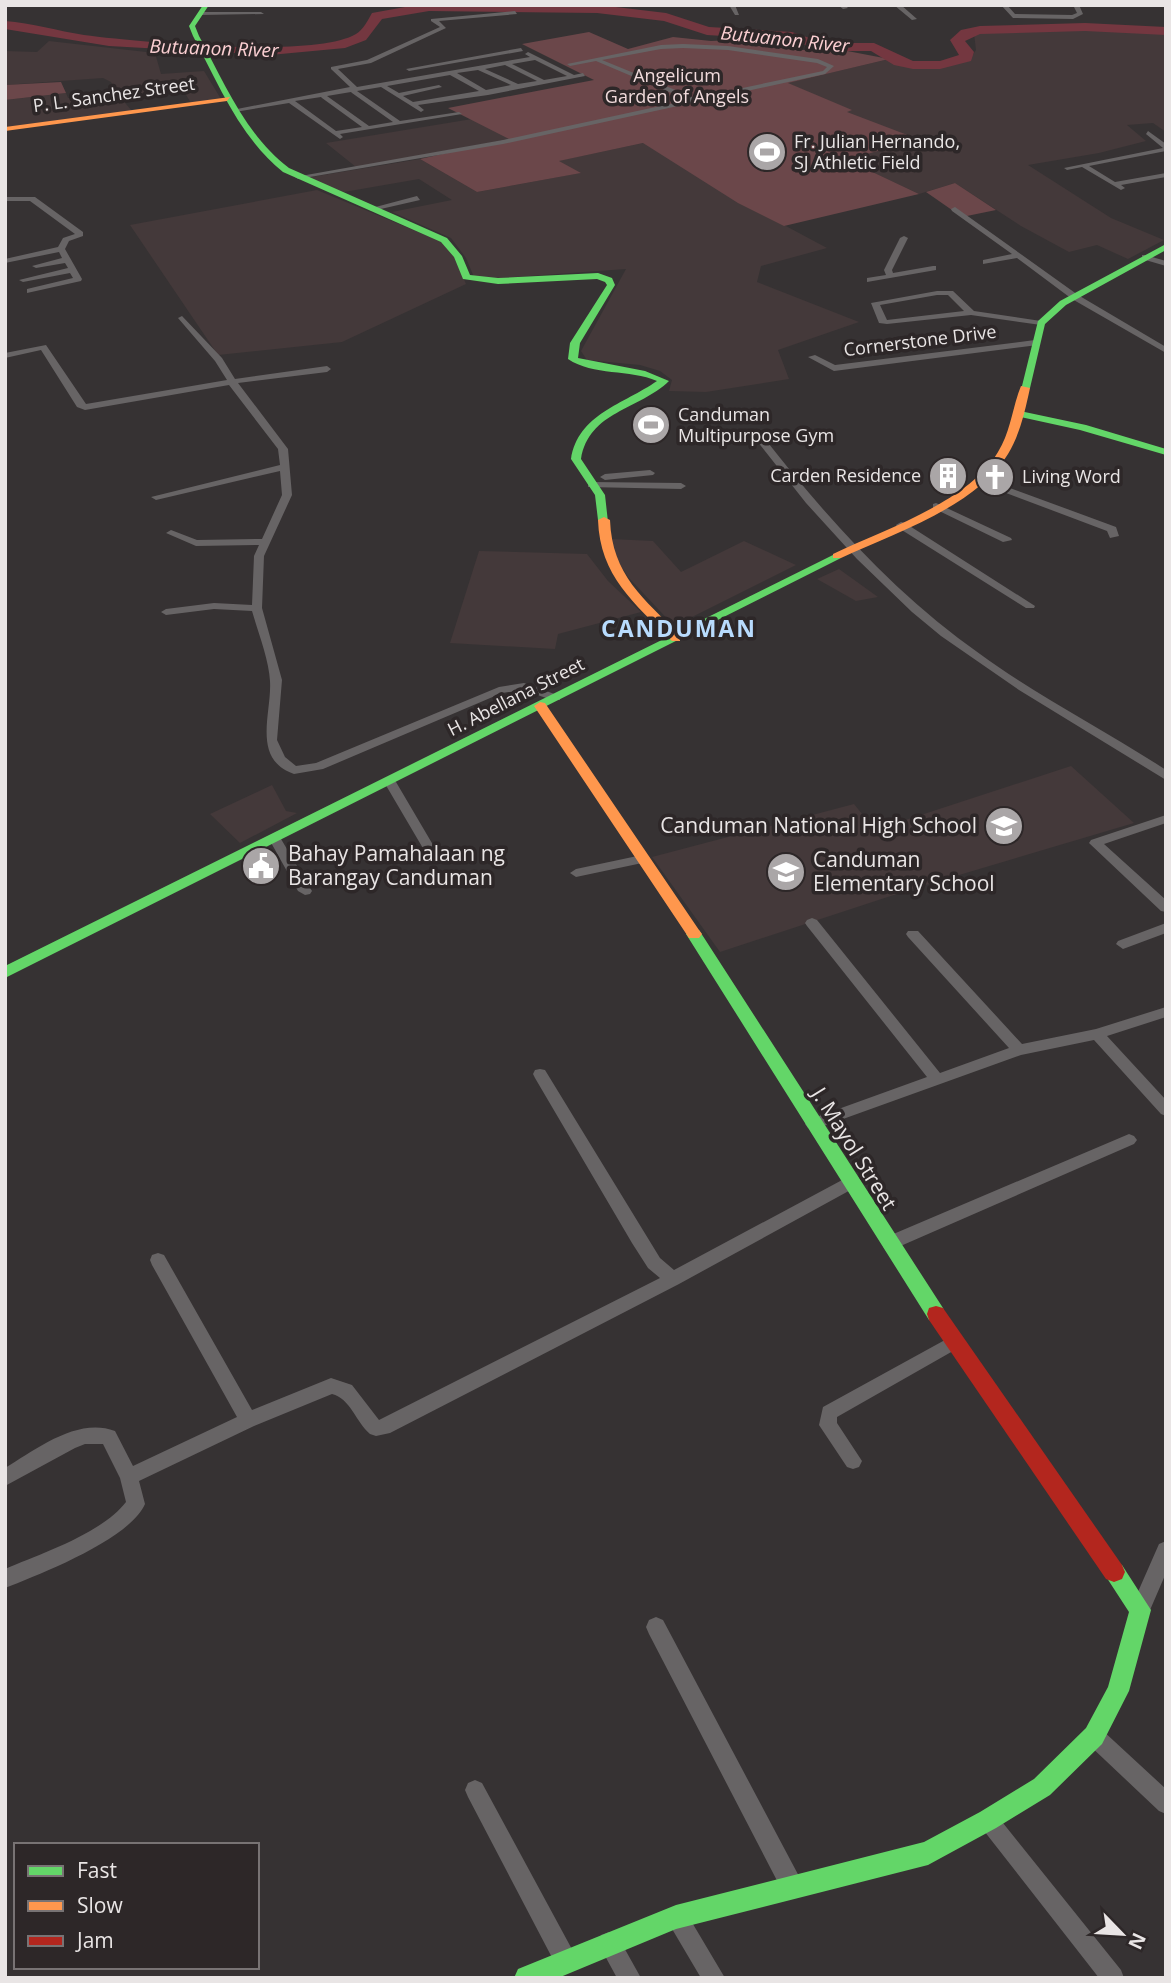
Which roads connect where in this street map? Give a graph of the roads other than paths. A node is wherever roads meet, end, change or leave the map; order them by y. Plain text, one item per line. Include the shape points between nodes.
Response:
1 (732, 5) edge
2 (897, 5) edge
3 (1004, 5) edge
4 (1041, 5) edge
5 (1076, 5) edge
6 (203, 10) edge
7 (515, 13) dead end
8 (261, 14) dead end
9 (737, 14) dead end
10 (1047, 17) junction
11 (914, 19) dead end
12 (536, 58) junction
13 (596, 59) junction
14 (506, 64) junction
15 (570, 64) dead end
16 (479, 68) junction
17 (452, 73) junction
18 (583, 75) dead end
19 (574, 77) junction
20 (423, 78) junction
21 (546, 83) junction
22 (384, 86) junction
23 (439, 87) junction
24 (519, 87) junction
25 (354, 92) junction
26 (488, 93) junction
27 (398, 95) junction
28 (324, 97) junction
29 (457, 97) junction
30 (694, 100) junction
31 (291, 102) junction
32 (413, 104) junction
33 (232, 106) junction
34 (459, 114) dead end
35 (433, 118) junction
36 (400, 124) junction
37 (368, 128) junction
38 (5, 129) edge
39 (1162, 132) dead end
40 (1166, 148) edge
41 (1083, 165) junction
42 (1067, 168) dead end
43 (1165, 176) edge
44 (298, 177) junction
45 (1114, 184) junction
46 (1126, 191) dead end
47 (417, 198) dead end
48 (5, 199) edge
49 (372, 209) junction
50 (955, 209) dead end
51 (904, 238) dead end
52 (1166, 246) edge
53 (61, 249) junction
54 (1019, 255) junction
55 (1145, 257) junction
56 (66, 260) junction
57 (5, 261) edge
58 (986, 262) dead end
59 (1166, 264) edge
60 (36, 266) dead end
61 (933, 268) dead end
62 (72, 270) junction
63 (913, 273) junction
64 (890, 276) junction
65 (921, 279) dead end
66 (23, 280) dead end
67 (870, 280) dead end
68 (929, 286) dead end
69 (30, 291) dead end
70 (937, 293) junction
71 (1075, 297) junction
72 (971, 313) junction
73 (182, 318) dead end
74 (1041, 323) junction
75 (1035, 343) junction
76 (1166, 351) edge
77 (5, 356) edge
78 (812, 357) dead end
79 (327, 369) dead end
80 (232, 381) junction
81 (1020, 414) junction
82 (762, 442) dead end
83 (1166, 452) edge
84 (284, 467) junction
85 (650, 473) dead end
86 (981, 480) junction
87 (589, 481) junction
88 (681, 486) dead end
89 (156, 497) dead end
90 (936, 506) junction
91 (901, 525) junction
92 (171, 533) dead end
93 (1114, 536) dead end
94 (1007, 540) dead end
95 (265, 542) junction
96 (850, 549) junction
97 (1030, 606) dead end
98 (257, 608) junction
99 (166, 612) dead end
100 (676, 638) junction
101 (555, 698) junction
102 (540, 706) junction
103 (1166, 776) edge
104 (390, 782) junction
105 (1166, 820) edge
106 (275, 839) junction
107 (430, 850) dead end
108 (642, 859) junction
109 (576, 873) dead end
110 (306, 891) dead end
111 (1166, 908) edge
112 (812, 923) dead end
113 (1166, 928) edge
114 (913, 934) dead end
115 (1123, 944) dead end
116 (5, 973) edge
117 (1166, 1012) edge
118 (1097, 1034) junction
119 (1019, 1050) junction
120 (540, 1073) dead end
121 (938, 1080) junction
122 (1166, 1110) edge
123 (813, 1124) junction
124 (1129, 1140) dead end
125 (850, 1183) junction
126 (890, 1243) junction
127 (158, 1260) dead end
128 (673, 1279) junction
129 (954, 1342) junction
130 (248, 1420) junction
131 (853, 1461) dead end
132 (129, 1477) junction
133 (5, 1478) edge
134 (1166, 1550) edge
135 (5, 1579) edge
136 (1140, 1610) junction
137 (656, 1627) dead end
138 (1094, 1736) junction
139 (475, 1790) dead end
140 (1166, 1804) edge
141 (988, 1820) junction
142 (793, 1888) junction
143 (676, 1917) junction
144 (609, 1943) junction
145 (566, 1961) junction
146 (527, 1978) edge
147 (630, 1978) edge
148 (713, 1978) edge
149 (1113, 1978) edge

1 - 9 street
2 - 11 street
3 - 10 street via 1013,16
4 - 10 street
5 - 10 street via 1078,16
6 - 8 street
6 - 33 street via 192,26
7 - 33 street via 432,20 444,27 369,62 332,68 352,90
12 - 14 street
12 - 19 street
12 - 20 street via 517,49 407,67
13 - 15 street
13 - 30 street
13 - 30 street via 661,47 703,46 831,66 825,72
14 - 16 street
14 - 21 street
16 - 17 street
16 - 24 street
17 - 20 street
17 - 26 street
18 - 19 street
19 - 21 street
20 - 22 street
20 - 23 street
21 - 24 street
22 - 25 street
22 - 27 street
23 - 27 street
23 - 29 street
24 - 26 street
25 - 28 street
25 - 36 street
26 - 29 street
27 - 32 street
28 - 31 street
28 - 37 street
29 - 32 street
30 - 44 street via 503,142
31 - 33 street
31 - 37 street via 337,135
32 - 35 street
33 - 38 street, P. L. Sanchez Street
33 - 44 street via 275,162
34 - 35 street
35 - 36 street
36 - 37 street
39 - 40 street via 1148,134
40 - 41 street
41 - 42 street
41 - 45 street
43 - 45 street
44 - 49 street
45 - 46 street
47 - 49 street
48 - 53 street via 32,199 76,229 80,235 66,240
49 - 87 street via 444,240 472,279 598,276 609,280 611,285 575,343 573,359 641,369 664,381 592,424 574,454
50 - 54 street
51 - 64 street via 888,270
52 - 55 street
53 - 56 street
53 - 57 street
54 - 58 street
54 - 71 street
55 - 59 street
55 - 71 street
56 - 60 street
56 - 62 street
61 - 63 street
62 - 66 street
62 - 69 street via 78,279
63 - 64 street
63 - 65 street
64 - 67 street
68 - 70 street
70 - 72 street via 950,293
70 - 72 street via 875,303 882,321 887,322
71 - 74 street
71 - 76 street
72 - 74 street
73 - 80 street
74 - 75 street, H. Abellana Street
75 - 78 street, Cornerstone Drive via 834,368
75 - 81 street, H. Abellana Street
77 - 80 street via 43,347 83,407
79 - 80 street
80 - 84 street via 282,449
81 - 83 street
81 - 86 street, H. Abellana Street via 996,465
82 - 96 street
84 - 89 street
84 - 95 street via 287,495
85 - 87 street
86 - 90 street, H. Abellana Street
86 - 93 street via 1112,529
87 - 88 street
87 - 100 street via 603,502 607,555 622,580
90 - 91 street, H. Abellana Street
90 - 94 street
91 - 96 street, H. Abellana Street
91 - 97 street
92 - 95 street via 196,542
95 - 98 street via 259,556
96 - 100 street, H. Abellana Street
96 - 103 street via 974,656
98 - 99 street via 214,606
98 - 101 street via 275,680 271,740 280,759 294,770 319,766 499,690 524,686
100 - 101 street, H. Abellana Street
101 - 102 street, H. Abellana Street
102 - 104 street, H. Abellana Street
102 - 108 street, J. Mayol Street
104 - 106 street, H. Abellana Street
104 - 107 street
105 - 111 street via 1095,843
106 - 110 street
106 - 116 street, H. Abellana Street
108 - 109 street
108 - 123 street, J. Mayol Street via 731,989
112 - 121 street
113 - 115 street
114 - 119 street
117 - 118 street
118 - 119 street
118 - 122 street
119 - 121 street
120 - 128 street via 654,1263
121 - 123 street
123 - 125 street, J. Mayol Street
124 - 126 street
125 - 126 street, J. Mayol Street
125 - 128 street
126 - 129 street, J. Mayol Street
127 - 130 street
128 - 130 street via 384,1427 376,1429 370,1424 341,1386
129 - 131 street via 829,1413 828,1425
129 - 136 street, J. Mayol Street
130 - 132 street
132 - 133 street via 108,1437 89,1433
132 - 135 street via 136,1504 126,1518
134 - 136 street
136 - 138 street via 1118,1691
137 - 142 street
138 - 140 street
138 - 141 street via 1042,1787
139 - 145 street
141 - 142 street via 928,1853
141 - 149 street
142 - 143 street
143 - 144 street
143 - 148 street
144 - 145 street
144 - 147 street
145 - 146 street

